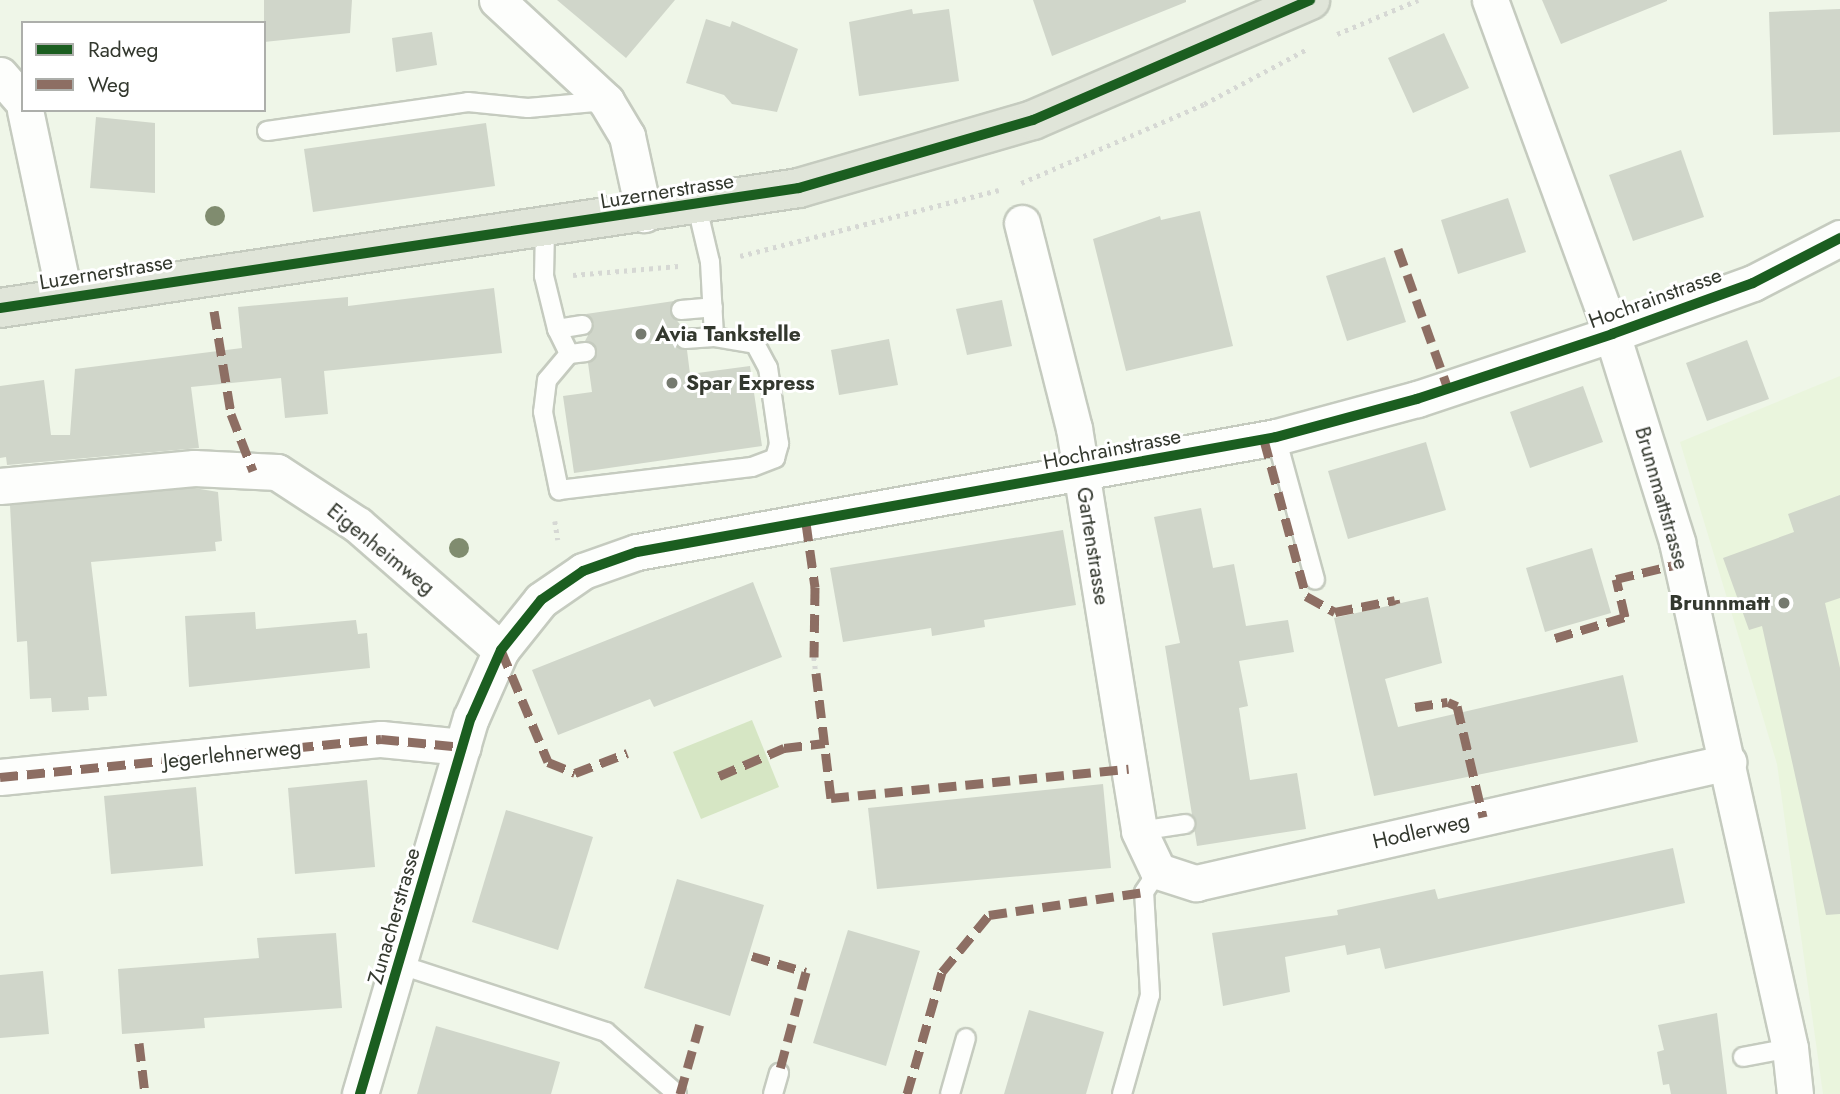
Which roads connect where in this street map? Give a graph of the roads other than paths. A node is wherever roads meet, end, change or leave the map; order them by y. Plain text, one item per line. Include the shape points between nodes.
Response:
1 (497, 0) edge
2 (1310, 0) edge
3 (1490, 0) edge
4 (0, 75) edge
5 (21, 99) edge
6 (606, 102) junction
7 (25, 112) edge
8 (267, 131) dead end
9 (697, 206) junction
10 (644, 214) junction
11 (1022, 222) dead end
12 (545, 229) junction
13 (1840, 238) edge
14 (65, 298) junction
15 (713, 307) junction
16 (0, 308) edge
17 (681, 310) dead end
18 (583, 325) dead end
19 (556, 329) junction
20 (1612, 334) junction
21 (714, 337) junction
22 (685, 339) dead end
23 (1276, 438) junction
24 (1082, 476) junction
25 (0, 486) edge
26 (1315, 580) dead end
27 (501, 650) junction
28 (463, 747) junction
29 (1728, 762) junction
30 (0, 777) edge
31 (1185, 824) dead end
32 (1139, 831) junction
33 (1158, 871) junction
34 (401, 965) junction
35 (965, 1038) dead end
36 (1790, 1048) junction
37 (1743, 1056) dead end
38 (779, 1073) dead end
39 (359, 1094) edge
40 (677, 1094) edge
41 (773, 1094) edge
42 (950, 1094) edge
43 (1122, 1094) edge
44 (1795, 1094) edge

1 - 6 street
2 - 9 main road, Luzernerstrasse via 1033,120 960,145 799,188
3 - 20 street, Brunnmattstrasse
4 - 5 street
6 - 8 lane via 528,108 468,102
6 - 10 street via 627,136
7 - 14 street, Luzernerstrasse
9 - 10 main road, Luzernerstrasse
9 - 15 lane
10 - 12 main road, Luzernerstrasse
11 - 24 street, Gartenstrasse
12 - 14 main road, Luzernerstrasse
12 - 19 lane via 544,276
13 - 20 street, Hochrainstrasse via 1753,283
14 - 16 main road, Luzernerstrasse
15 - 17 lane
15 - 21 lane
18 - 19 lane
19 - 21 lane via 578,353 547,380 543,412 559,490 752,467 775,458 779,444 768,368 755,344
20 - 23 street, Hochrainstrasse via 1417,399
20 - 29 street, Brunnmattstrasse via 1677,542
21 - 22 lane
23 - 24 street, Hochrainstrasse
23 - 26 lane
24 - 27 street, Hochrainstrasse via 637,552 583,571 541,600
24 - 32 street, Gartenstrasse
25 - 27 street, Eigenheimweg via 194,468 277,471 358,525
27 - 28 street, Hochrainstrasse
28 - 30 street, Jegerlehnerweg via 381,739
28 - 34 street, Zunacherstrasse
29 - 33 street, Hodlerweg via 1196,883
29 - 36 street, Brunnmattstrasse
31 - 32 lane
32 - 33 street
33 - 43 lane via 1144,892 1150,995
34 - 39 street, Zunacherstrasse
34 - 40 lane via 606,1032
35 - 42 lane
36 - 37 lane
36 - 44 street, Brunnmattstrasse
38 - 41 lane

